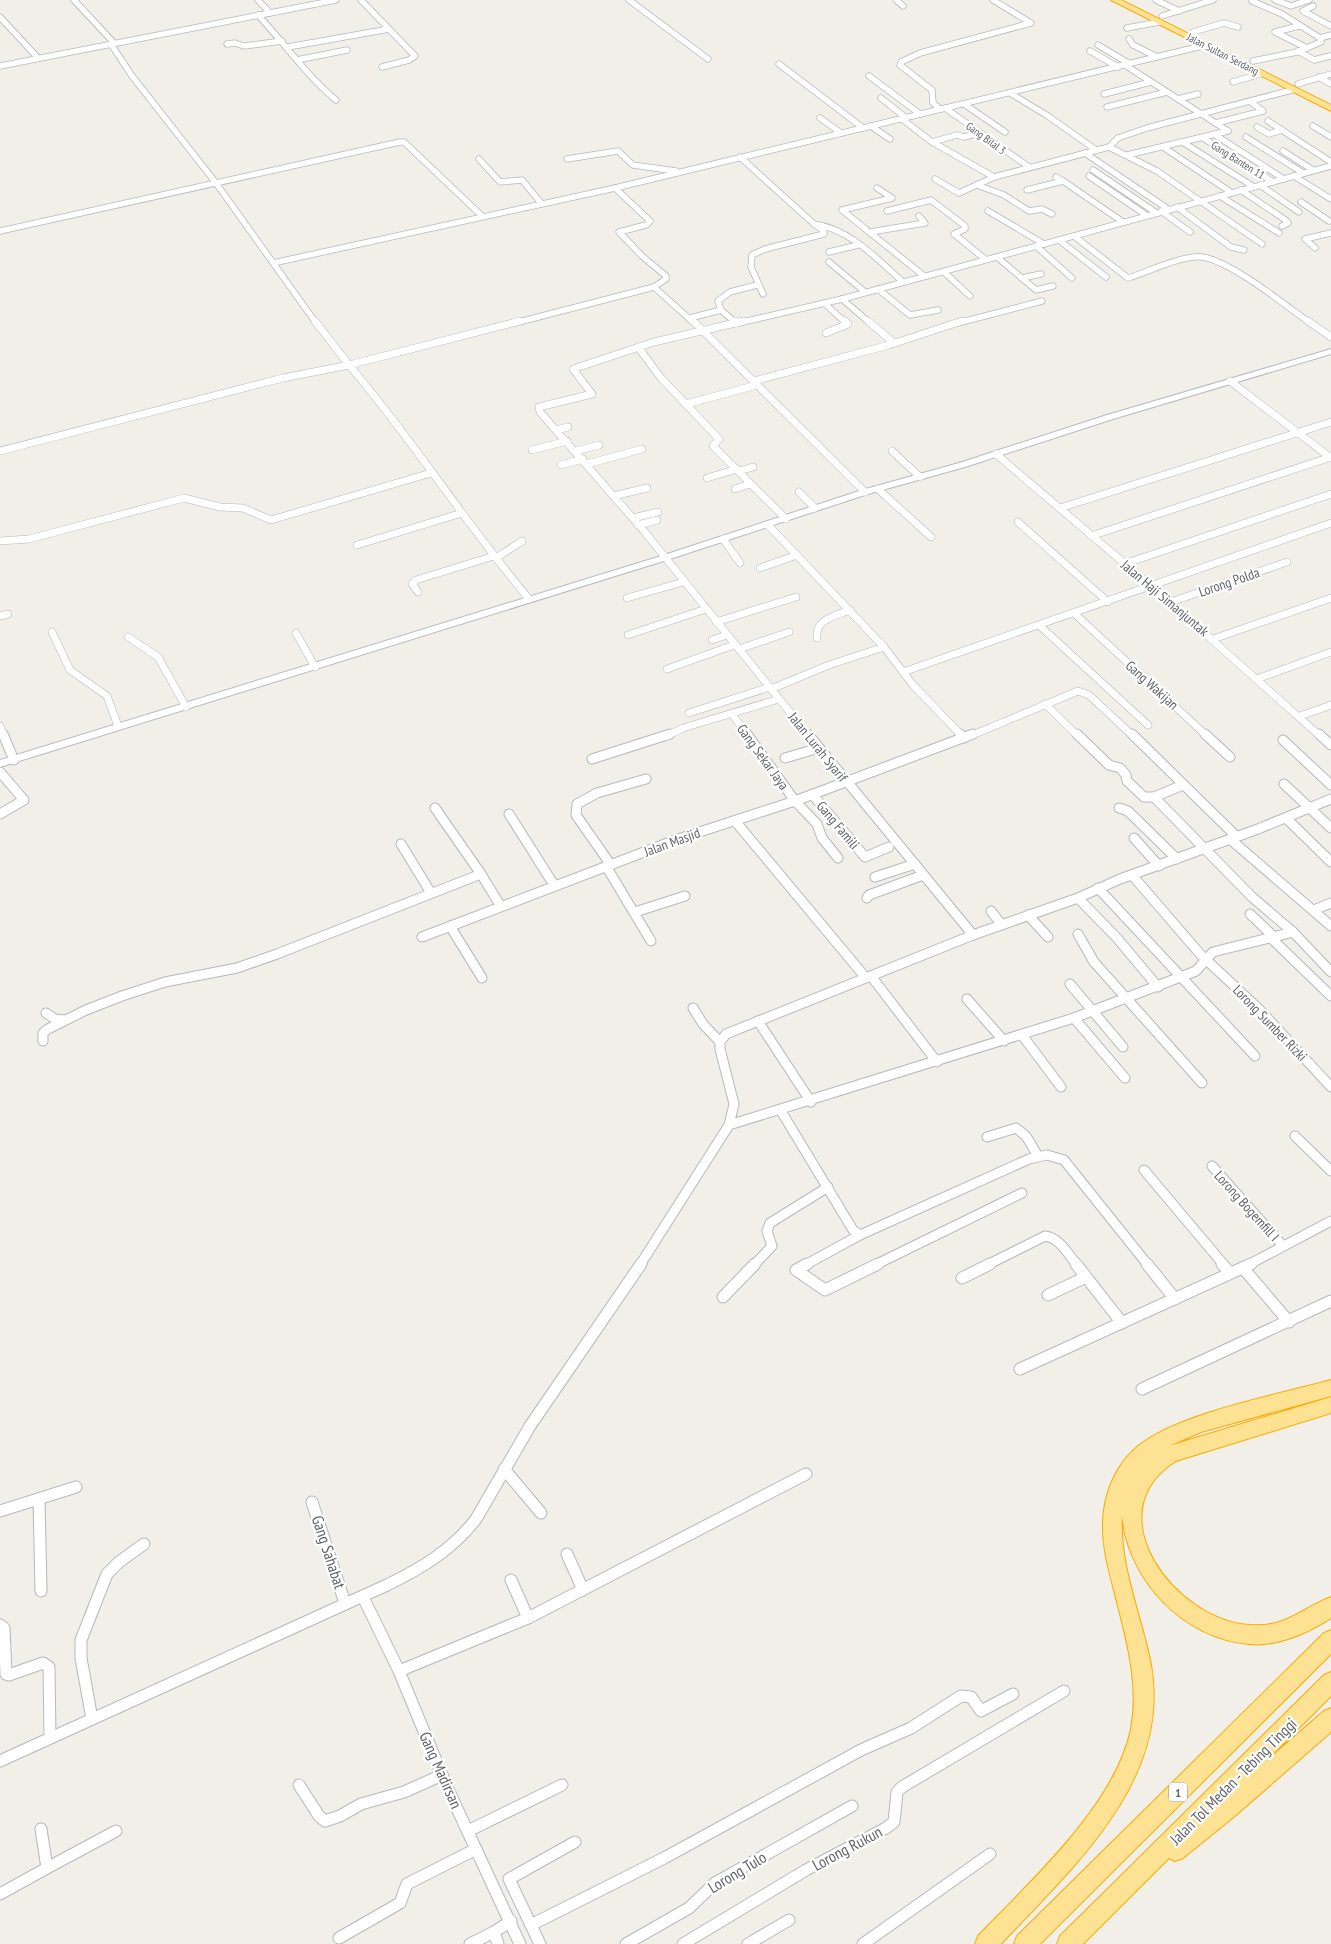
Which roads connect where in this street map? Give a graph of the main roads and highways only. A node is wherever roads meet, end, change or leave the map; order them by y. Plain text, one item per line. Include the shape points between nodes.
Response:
1 (1115, 0) edge
2 (1130, 3) edge
3 (1160, 19) junction
4 (1295, 87) junction
5 (1331, 100) edge
6 (1331, 108) edge
7 (1331, 1388) edge
8 (1331, 1405) edge
9 (1331, 1606) edge
10 (1331, 1640) edge
11 (1331, 1682) edge
12 (1331, 1718) edge
13 (1135, 1880) junction
14 (986, 1944) edge
15 (1025, 1944) edge
16 (1068, 1944) edge

1 - 2 highway, Jalan Sultan Serdang
2 - 3 highway, Jalan Sultan Serdang
3 - 4 highway, Jalan Sultan Serdang via 1252,61
3 - 4 highway, Jalan Sultan Serdang via 1260,74
4 - 5 highway, Jalan Sultan Serdang
4 - 6 highway, Jalan Sultan Serdang
7 - 14 highway via 1182,1430 1145,1450 1123,1477 1113,1509 1112,1526 1145,1684 1141,1732 1127,1770 1095,1822
8 - 9 highway via 1170,1454 1145,1475 1136,1490 1132,1522 1139,1551 1159,1584 1188,1612 1206,1624 1249,1635 1273,1633 1308,1622
10 - 15 highway, 1
11 - 13 highway, Jalan Tol Medan - Tebing Tinggi / 1
12 - 13 highway via 1229,1808
13 - 16 highway, 1

